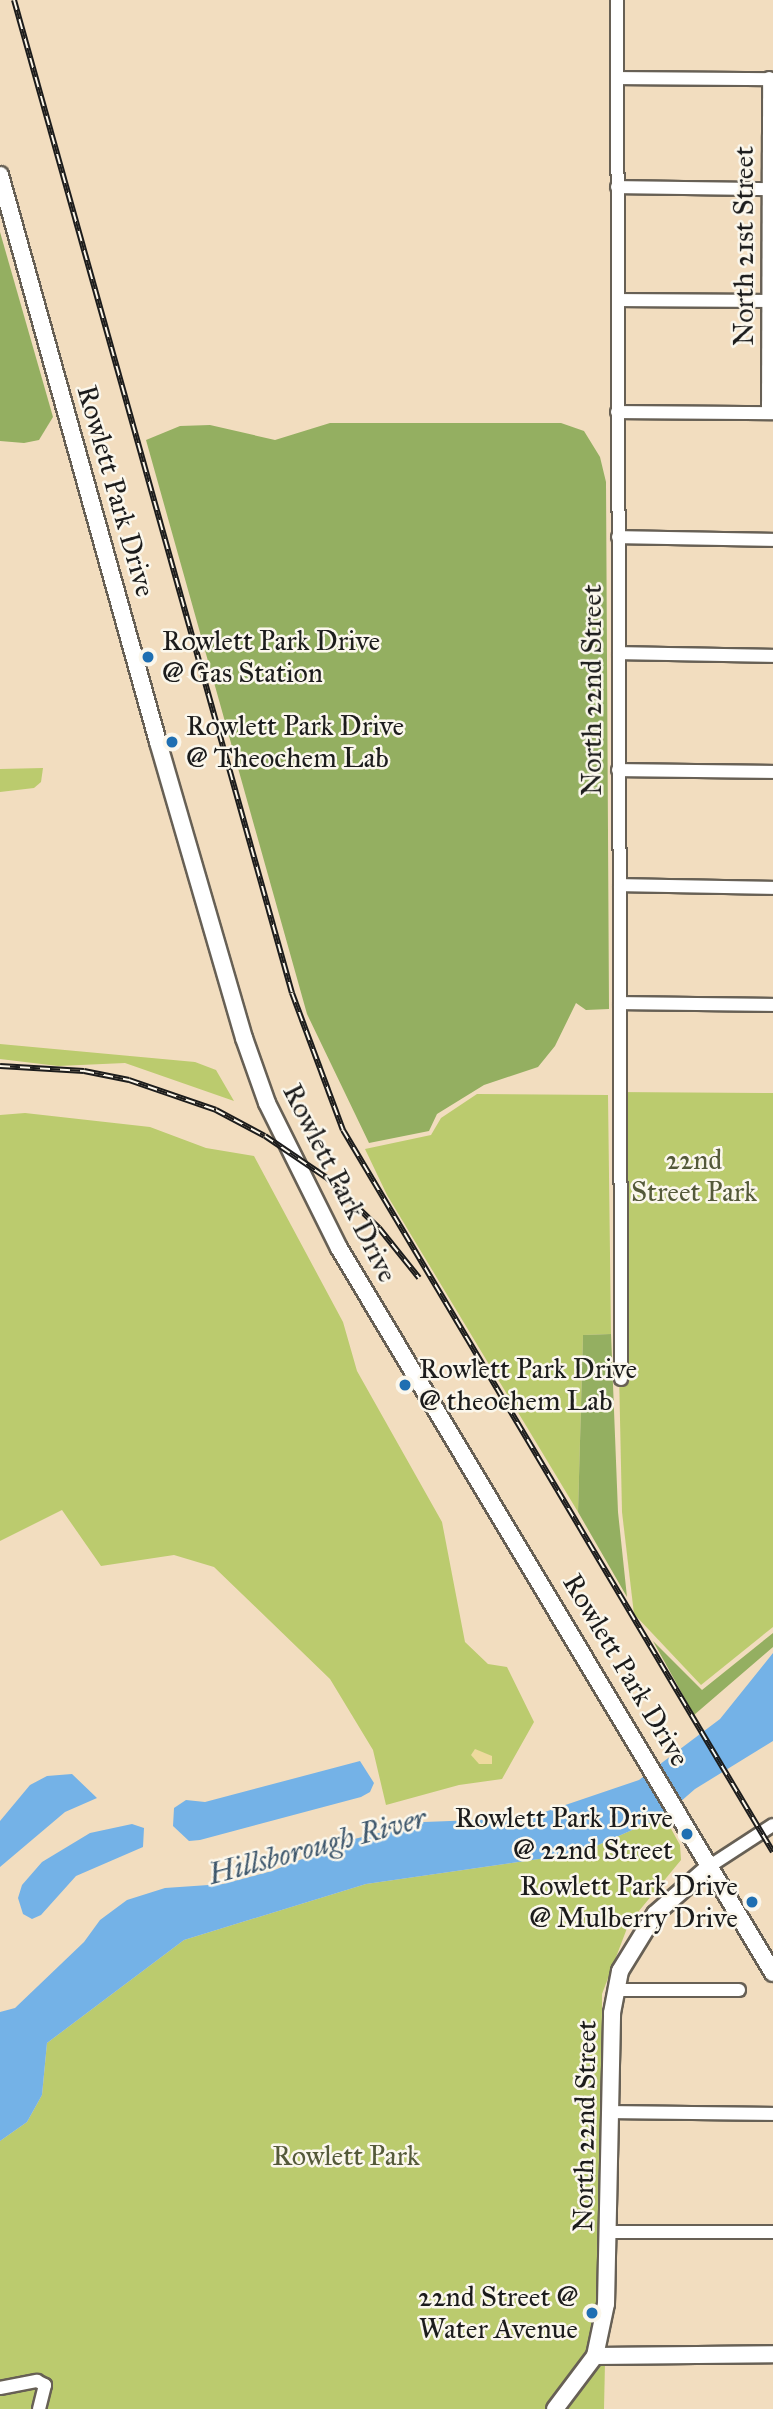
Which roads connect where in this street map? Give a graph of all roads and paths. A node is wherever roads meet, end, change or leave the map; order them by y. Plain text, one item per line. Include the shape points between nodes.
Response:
1 (617, 0) edge
2 (617, 78) junction
3 (771, 78) edge
4 (0, 175) edge
5 (617, 187) junction
6 (769, 189) junction
7 (618, 300) junction
8 (768, 301) junction
9 (617, 412) junction
10 (771, 413) edge
11 (618, 537) junction
12 (773, 540) edge
13 (619, 653) junction
14 (773, 656) edge
15 (618, 770) junction
16 (773, 772) edge
17 (620, 885) junction
18 (773, 888) edge
19 (620, 1003) junction
20 (773, 1005) edge
21 (621, 1379) dead end
22 (773, 1825) edge
23 (710, 1866) junction
24 (773, 1973) edge
25 (616, 1990) junction
26 (739, 1990) dead end
27 (611, 2112) junction
28 (773, 2114) edge
29 (610, 2232) junction
30 (773, 2232) edge
31 (773, 2354) edge
32 (595, 2356) junction
33 (0, 2388) edge
34 (39, 2409) edge
35 (555, 2409) edge

1 - 2 street, North 22nd Street
2 - 3 street
2 - 5 street, North 22nd Street
3 - 6 street, North 21st Street
4 - 23 street, Rowlett Park Drive via 158,742 267,1102 352,1270
5 - 6 street
5 - 7 street, North 22nd Street
6 - 8 street, North 21st Street
7 - 8 street
7 - 9 street, North 22nd Street
8 - 10 street, North 21st Street
9 - 10 street
9 - 11 street, North 22nd Street
11 - 12 street
11 - 13 street, North 22nd Street
13 - 14 street
13 - 15 street, North 22nd Street
15 - 16 street
15 - 17 street, North 22nd Street
17 - 18 street
17 - 19 street, North 22nd Street
19 - 20 street
19 - 21 street, North 22nd Street
22 - 23 street
23 - 24 street, Rowlett Park Drive
23 - 25 street, North 22nd Street via 655,1914 620,1971
25 - 26 street
25 - 27 street, North 22nd Street
27 - 28 street
27 - 29 street, North 22nd Street
29 - 30 street
29 - 32 street, North 22nd Street via 606,2304
31 - 32 street
32 - 35 street, North 22nd Street
33 - 34 street via 37,2381 45,2385

